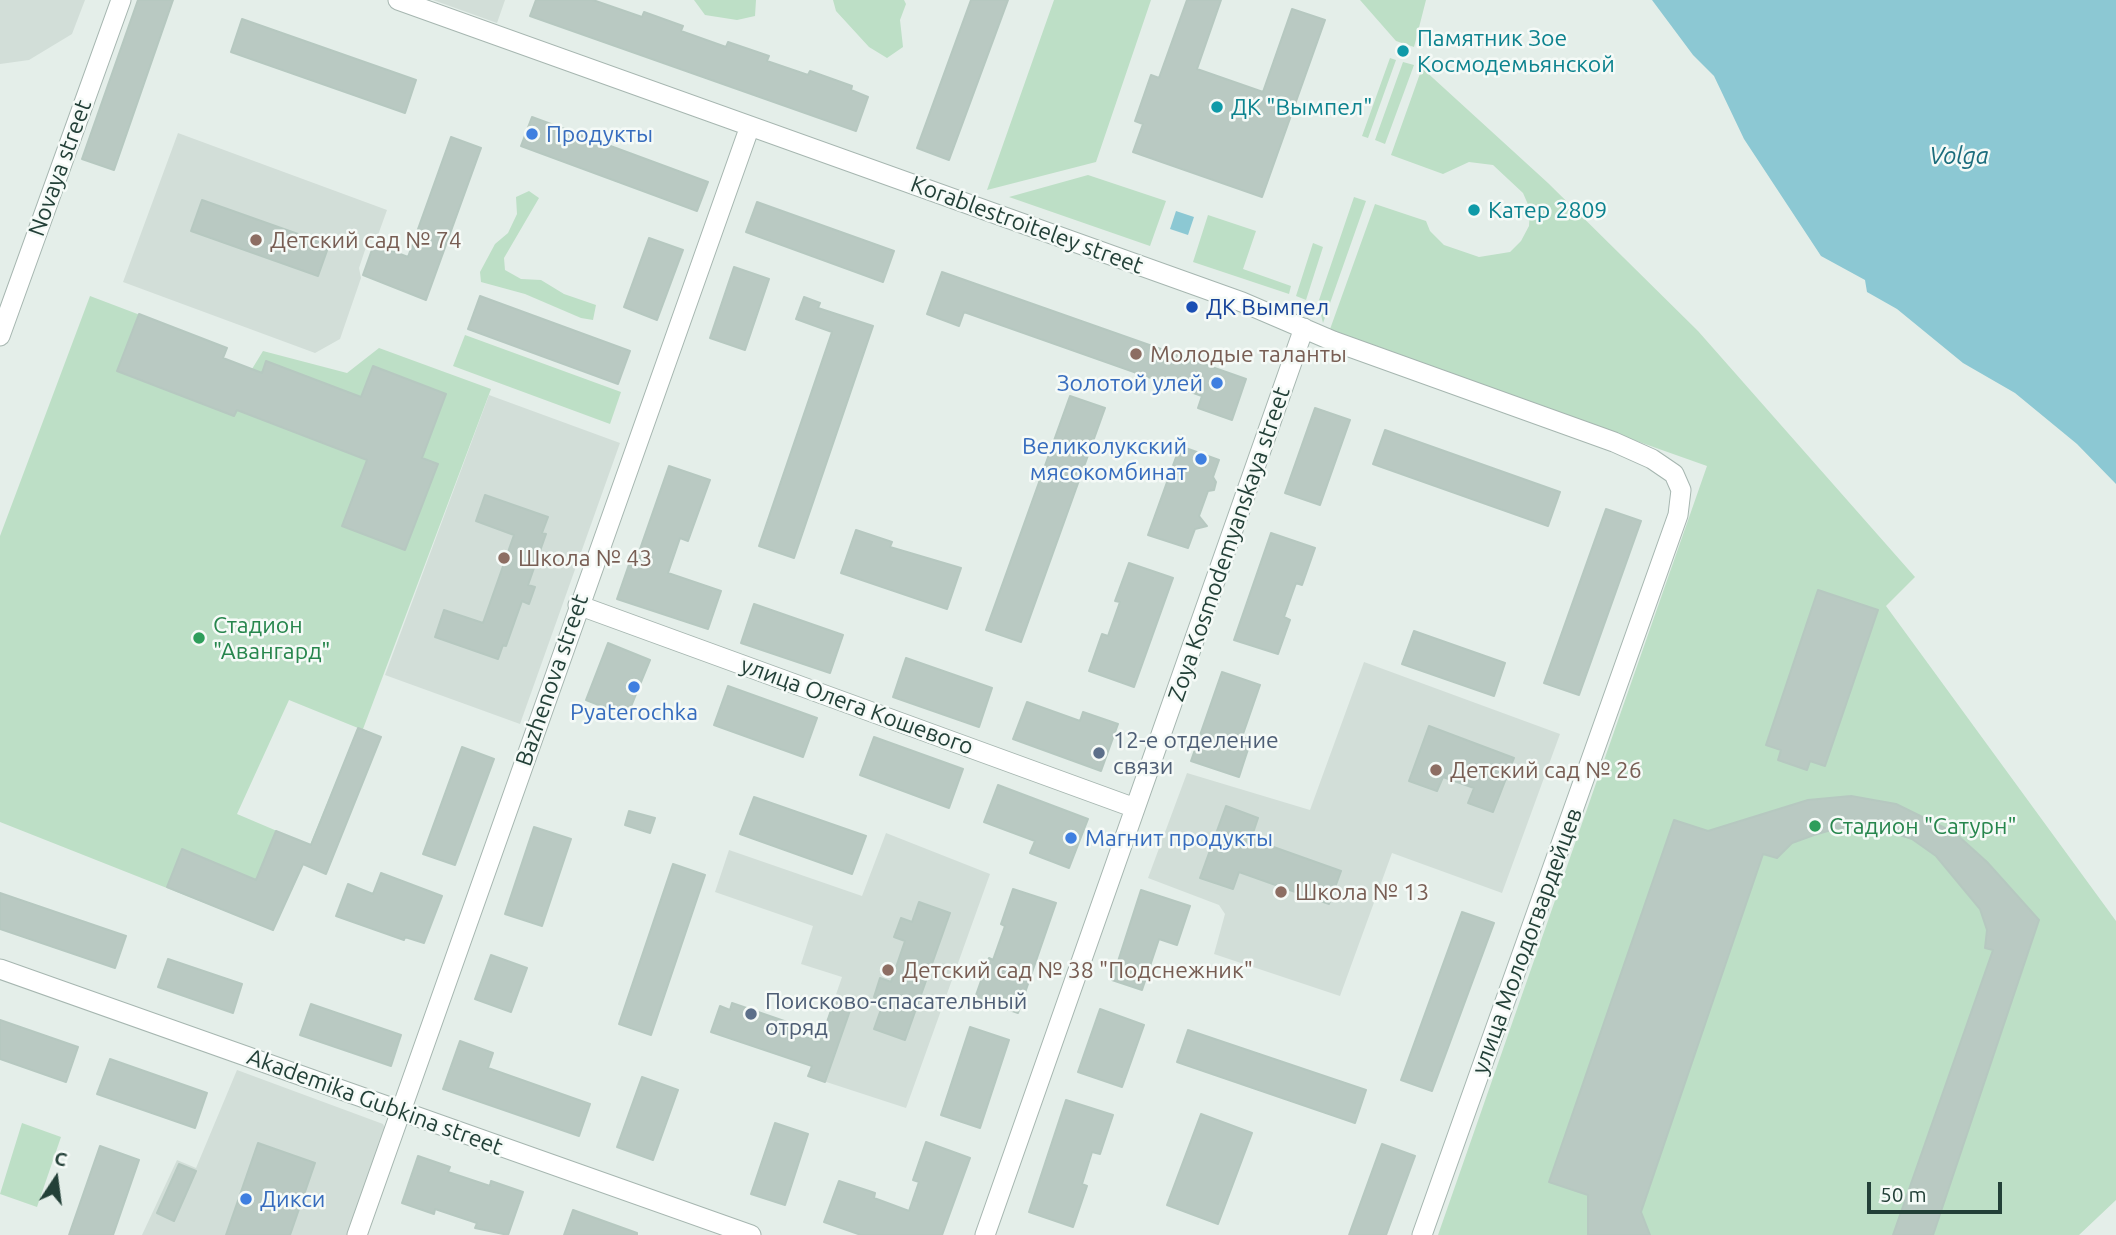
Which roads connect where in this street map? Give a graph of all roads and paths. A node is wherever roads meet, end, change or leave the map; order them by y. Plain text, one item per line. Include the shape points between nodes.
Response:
1 (121, 0) edge
2 (398, 0) edge
3 (750, 126) junction
4 (1304, 328) junction
5 (0, 336) edge
6 (1652, 459) joint
7 (578, 605) junction
8 (1135, 808) junction
9 (0, 969) edge
10 (401, 1111) junction
11 (357, 1235) edge
12 (751, 1235) edge
13 (985, 1235) edge
14 (1422, 1235) edge

1 - 5 street, Novaya street
2 - 3 street, Korablestroiteley street
3 - 4 street, Korablestroiteley street
3 - 7 street, Bazhenova street
4 - 6 street, Korablestroiteley street
4 - 8 street, Zoya Kosmodemyanskaya street
6 - 14 street, улица Молодогвардейцев via 1674,474 1681,490 1678,515
7 - 8 street, улица Олега Кошевого
7 - 10 street, Bazhenova street
8 - 13 street, Zoya Kosmodemyanskaya street
9 - 10 street, Akademika Gubkina street
10 - 11 street, Bazhenova street
10 - 12 street, Akademika Gubkina street

